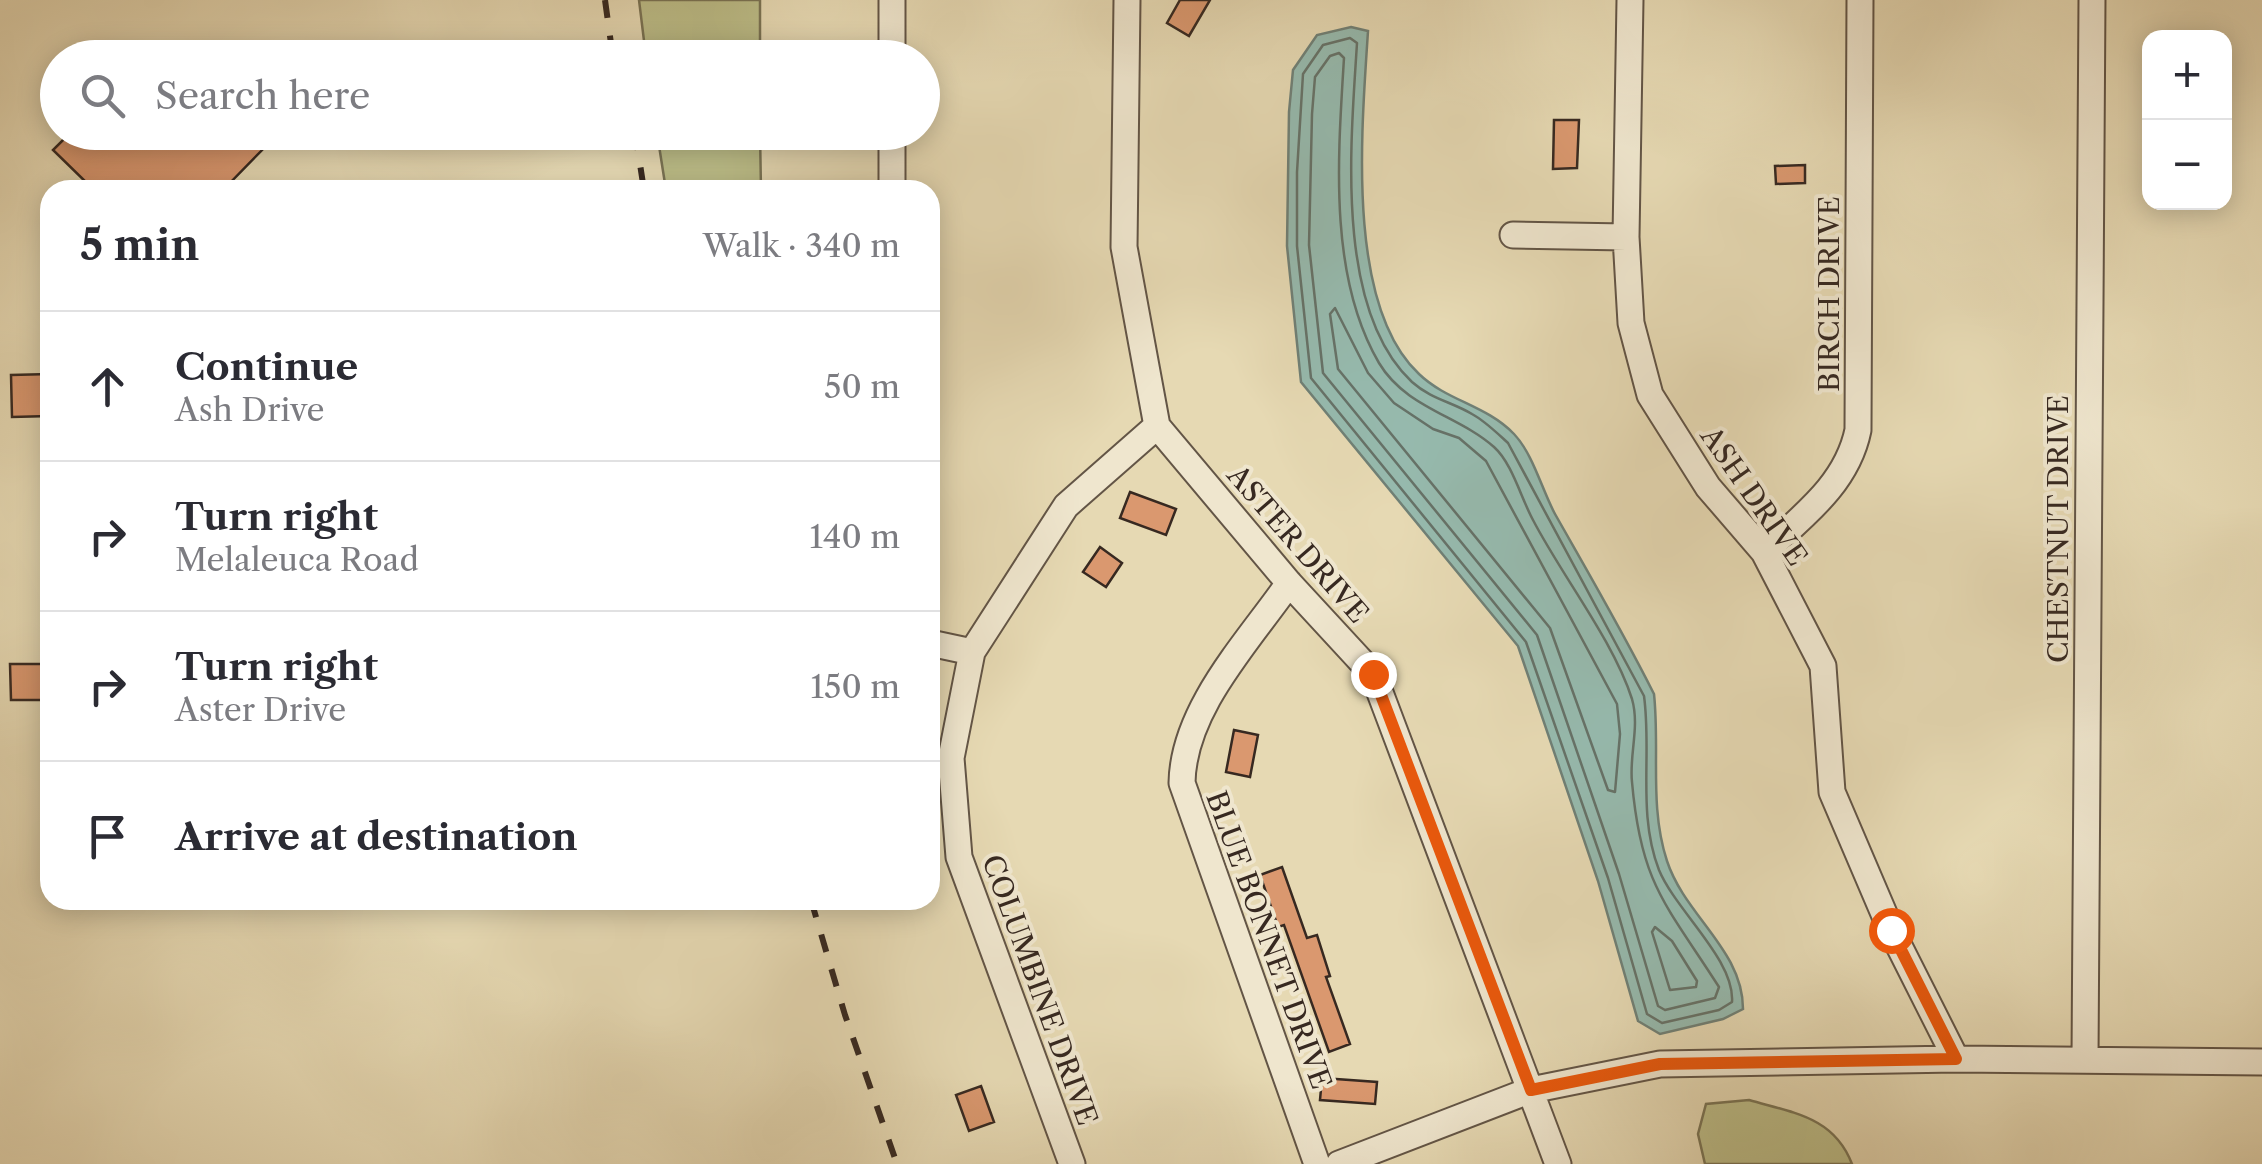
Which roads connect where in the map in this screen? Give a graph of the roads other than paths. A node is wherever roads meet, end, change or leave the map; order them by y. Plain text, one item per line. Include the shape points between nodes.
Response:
1 (892, 0) edge
2 (1128, 0) edge
3 (1630, 0) edge
4 (1860, 0) edge
5 (2092, 0) edge
6 (892, 40) edge
7 (892, 150) edge
8 (892, 180) edge
9 (1513, 235) dead end
10 (1626, 237) junction
11 (1157, 426) junction
12 (1764, 552) junction
13 (1289, 583) junction
14 (940, 644) edge
15 (972, 652) junction
16 (1956, 1059) junction
17 (2085, 1059) junction
18 (2262, 1062) edge
19 (1531, 1090) junction
20 (1072, 1164) edge
21 (1317, 1164) edge
22 (1339, 1164) edge
23 (1558, 1164) edge

1 - 6 street
2 - 11 street, ASTER DRIVE via 1124,247
3 - 10 street, ASH DRIVE
4 - 12 street, BIRCH DRIVE via 1858,430 1838,480
5 - 17 street, CHESTNUT DRIVE
7 - 8 street
9 - 10 street
10 - 12 street, ASH DRIVE via 1632,322 1650,396 1708,487
11 - 13 street, ASTER DRIVE
11 - 15 street, COLUMBINE DRIVE via 1066,506
12 - 16 street, ASH DRIVE via 1822,666 1832,792
13 - 19 street, ASTER DRIVE via 1373,674
13 - 21 street, BLUE BONNET DRIVE via 1202,710 1182,760 1182,784
14 - 15 street
15 - 20 street, COLUMBINE DRIVE via 951,758 959,857
16 - 17 street
16 - 19 street via 1660,1064
17 - 18 street
19 - 22 street
19 - 23 street, ASTER DRIVE

